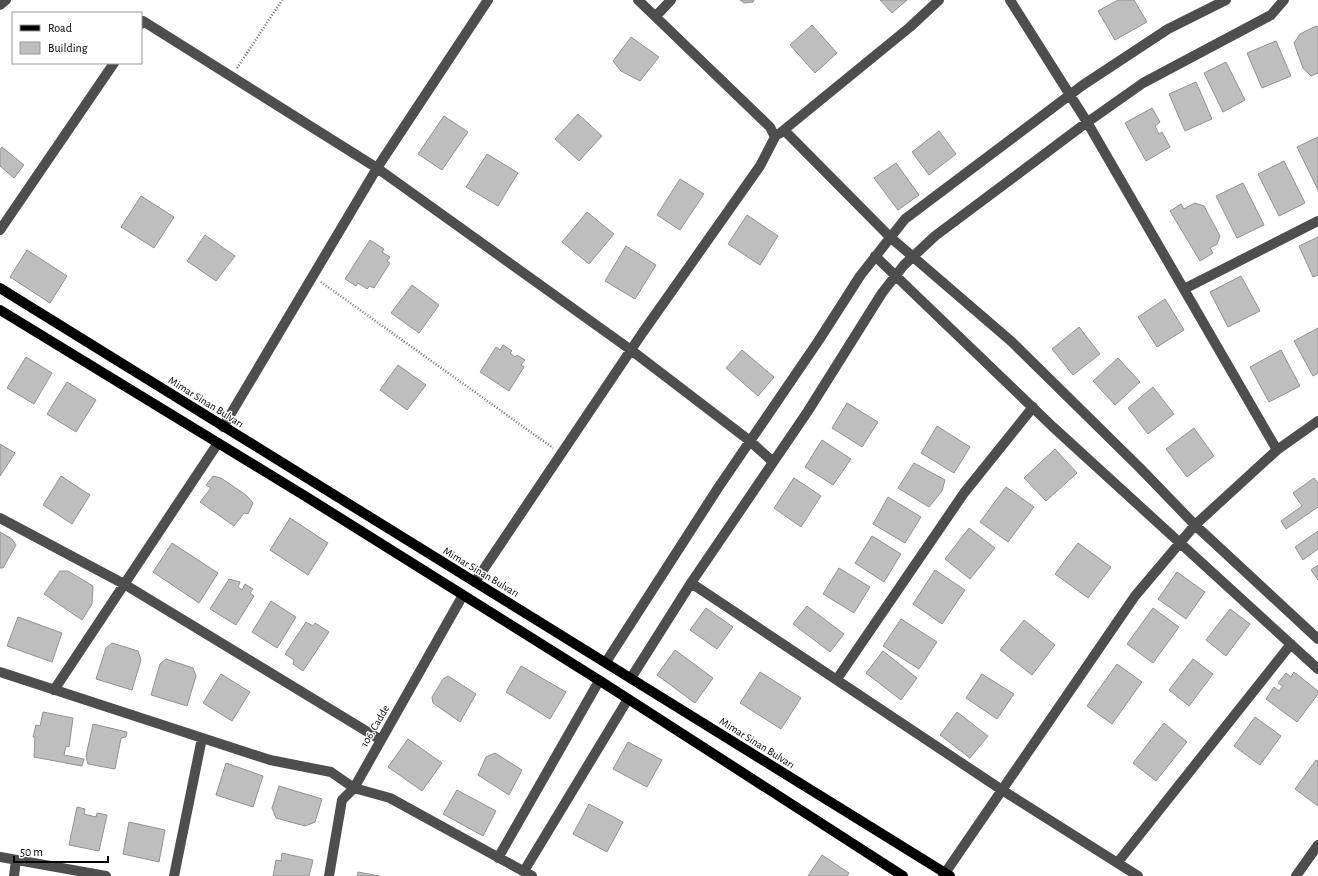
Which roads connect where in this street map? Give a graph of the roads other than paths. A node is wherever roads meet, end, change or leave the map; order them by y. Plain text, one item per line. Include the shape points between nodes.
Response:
1 (6, 0) edge
2 (488, 0) edge
3 (638, 0) edge
4 (671, 0) edge
5 (939, 0) edge
6 (1010, 0) edge
7 (1226, 0) edge
8 (1284, 0) edge
9 (0, 5) edge
10 (656, 16) junction
11 (142, 22) edge
12 (113, 64) edge
13 (1070, 95) junction
14 (1088, 122) junction
15 (784, 130) junction
16 (774, 137) junction
17 (377, 168) junction
18 (1318, 221) edge
19 (0, 230) edge
20 (890, 237) junction
21 (875, 256) junction
22 (914, 256) junction
23 (896, 276) junction
24 (0, 288) edge
25 (1184, 289) junction
26 (0, 310) edge
27 (631, 350) junction
28 (1033, 408) junction
29 (1318, 421) edge
30 (223, 427) junction
31 (750, 440) junction
32 (218, 443) junction
33 (1277, 450) junction
34 (773, 462) junction
35 (0, 518) edge
36 (1195, 525) junction
37 (1180, 543) junction
38 (474, 582) junction
39 (691, 583) junction
40 (124, 584) junction
41 (463, 595) junction
42 (1318, 639) edge
43 (1291, 644) junction
44 (606, 662) junction
45 (1318, 669) edge
46 (0, 672) edge
47 (630, 678) junction
48 (837, 679) junction
49 (599, 681) junction
50 (54, 690) junction
51 (628, 699) junction
52 (202, 738) junction
53 (381, 740) junction
54 (354, 788) junction
55 (1002, 790) junction
56 (1318, 845) edge
57 (0, 858) edge
58 (498, 858) junction
59 (16, 860) junction
60 (1118, 862) junction
61 (528, 874) edge
62 (946, 875) edge
63 (14, 876) edge
64 (106, 876) edge
65 (174, 876) edge
66 (329, 876) edge
67 (903, 876) edge
68 (1138, 876) edge
69 (1296, 876) edge

1 - 9 street
2 - 17 street
3 - 10 street
4 - 10 street
5 - 15 street via 910,27
6 - 13 street
7 - 13 street via 1168,29
8 - 14 street via 1270,15 1143,83
10 - 16 street via 770,128
11 - 17 street
12 - 19 street
13 - 14 street
13 - 20 street via 905,219
14 - 22 street via 935,236
14 - 25 street
15 - 16 street
15 - 20 street
16 - 27 street via 760,166
17 - 27 street
17 - 30 street
18 - 25 street
20 - 21 street
20 - 22 street
21 - 23 street
21 - 31 street
22 - 23 street
22 - 36 street via 1012,342
23 - 28 street
23 - 34 street via 882,293
24 - 30 main road, Mimar Sinan Bulvarı
25 - 33 street
26 - 32 main road
27 - 31 street
27 - 38 street
28 - 37 street
28 - 48 street via 964,494
29 - 33 street
30 - 38 main road, Mimar Sinan Bulvarı
31 - 34 street
31 - 44 street
32 - 40 street
32 - 41 main road
33 - 36 street
34 - 39 street
35 - 40 street
36 - 37 street
36 - 42 street
37 - 43 street
37 - 55 street via 1134,596
38 - 44 main road, Mimar Sinan Bulvarı
39 - 47 street
39 - 48 street
40 - 50 street
40 - 53 street
41 - 49 main road
41 - 53 street, 106. Cadde
43 - 45 street
43 - 60 street
44 - 47 main road, Mimar Sinan Bulvarı
46 - 50 street
47 - 62 main road, Mimar Sinan Bulvarı
48 - 55 street
49 - 51 main road
49 - 58 street
50 - 52 street
51 - 61 street
51 - 67 main road
52 - 54 street via 270,760 331,772
52 - 65 street
53 - 54 street, 106. Cadde
54 - 58 street via 390,798
54 - 66 street, 106. Cadde via 342,800
55 - 60 street
55 - 62 street
56 - 69 street
57 - 59 street
58 - 61 street
59 - 63 street
59 - 64 street
60 - 68 street

